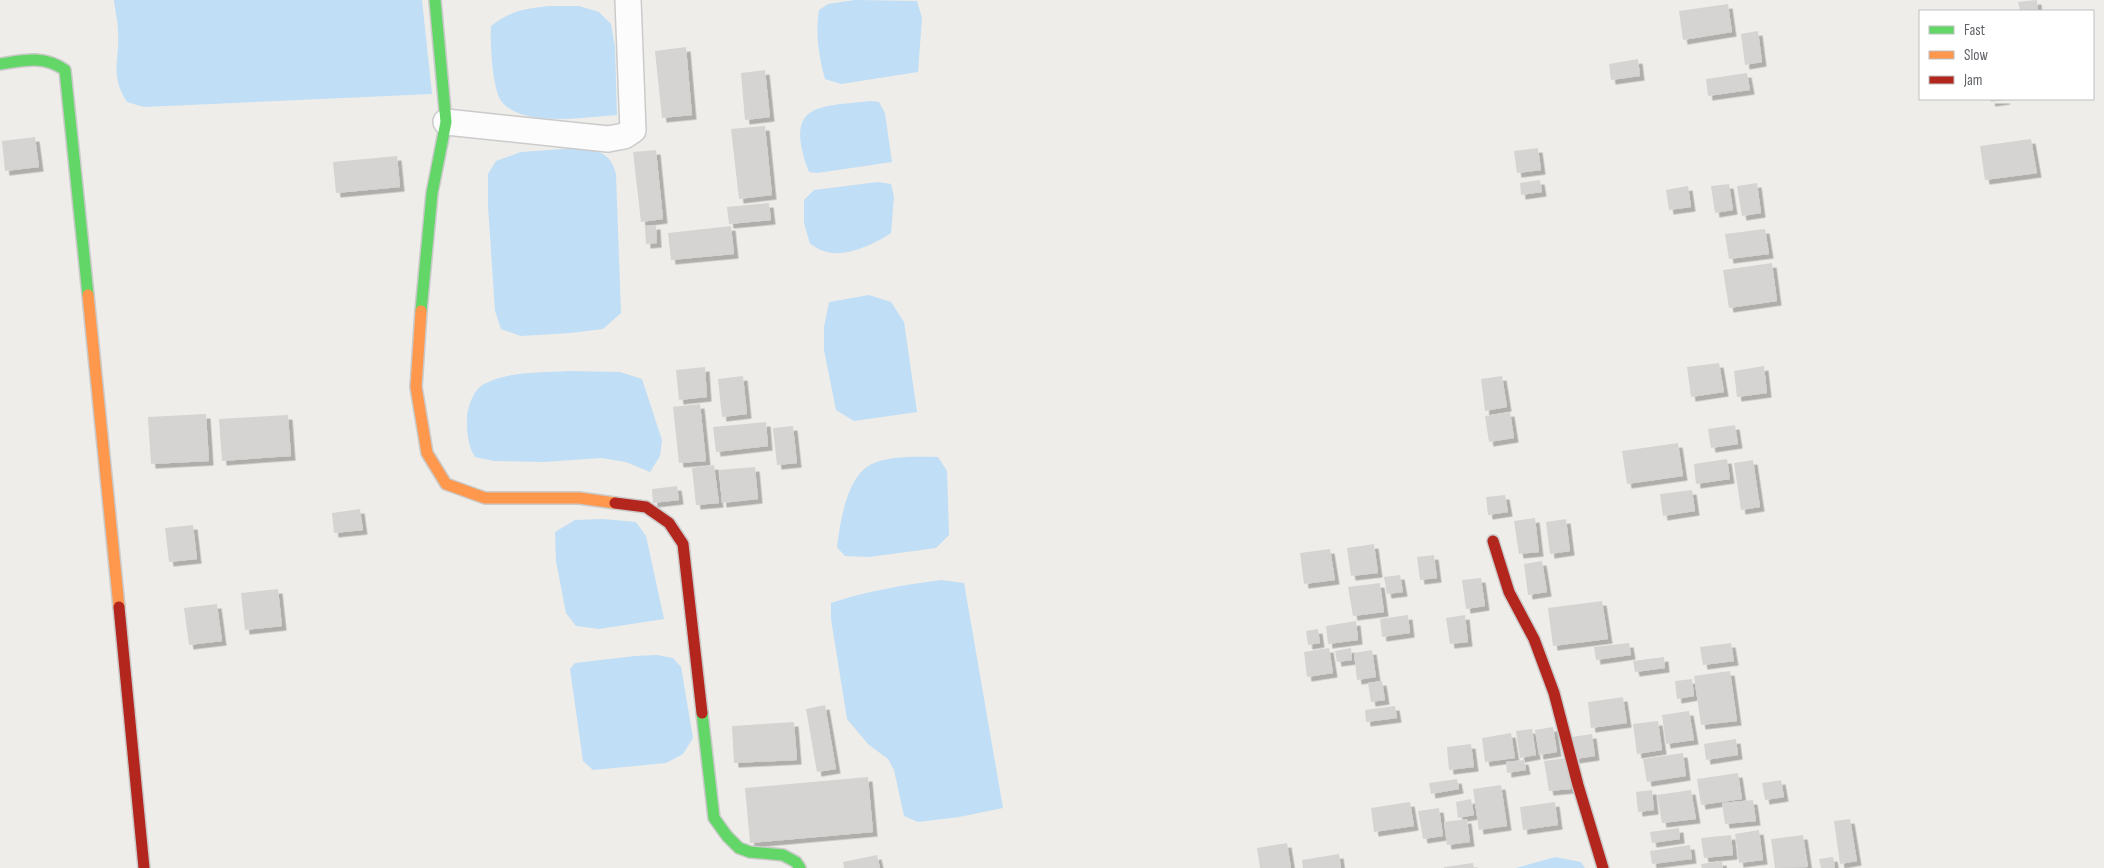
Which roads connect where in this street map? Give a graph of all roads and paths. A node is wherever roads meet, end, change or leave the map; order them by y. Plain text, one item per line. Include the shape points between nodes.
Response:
1 (435, 0) edge
2 (628, 0) edge
3 (0, 64) edge
4 (446, 122) junction
5 (1493, 541) dead end
6 (144, 868) edge
7 (800, 868) edge
8 (1603, 868) edge

1 - 4 street
2 - 4 street via 633,130 624,136 608,139
3 - 6 street via 40,58 55,61 64,70
4 - 7 street via 432,194 418,340 416,387 427,453 446,484 485,498 579,498 646,508 669,523 683,544 714,818 742,849 786,856
5 - 8 street via 1509,592 1534,639 1554,692

